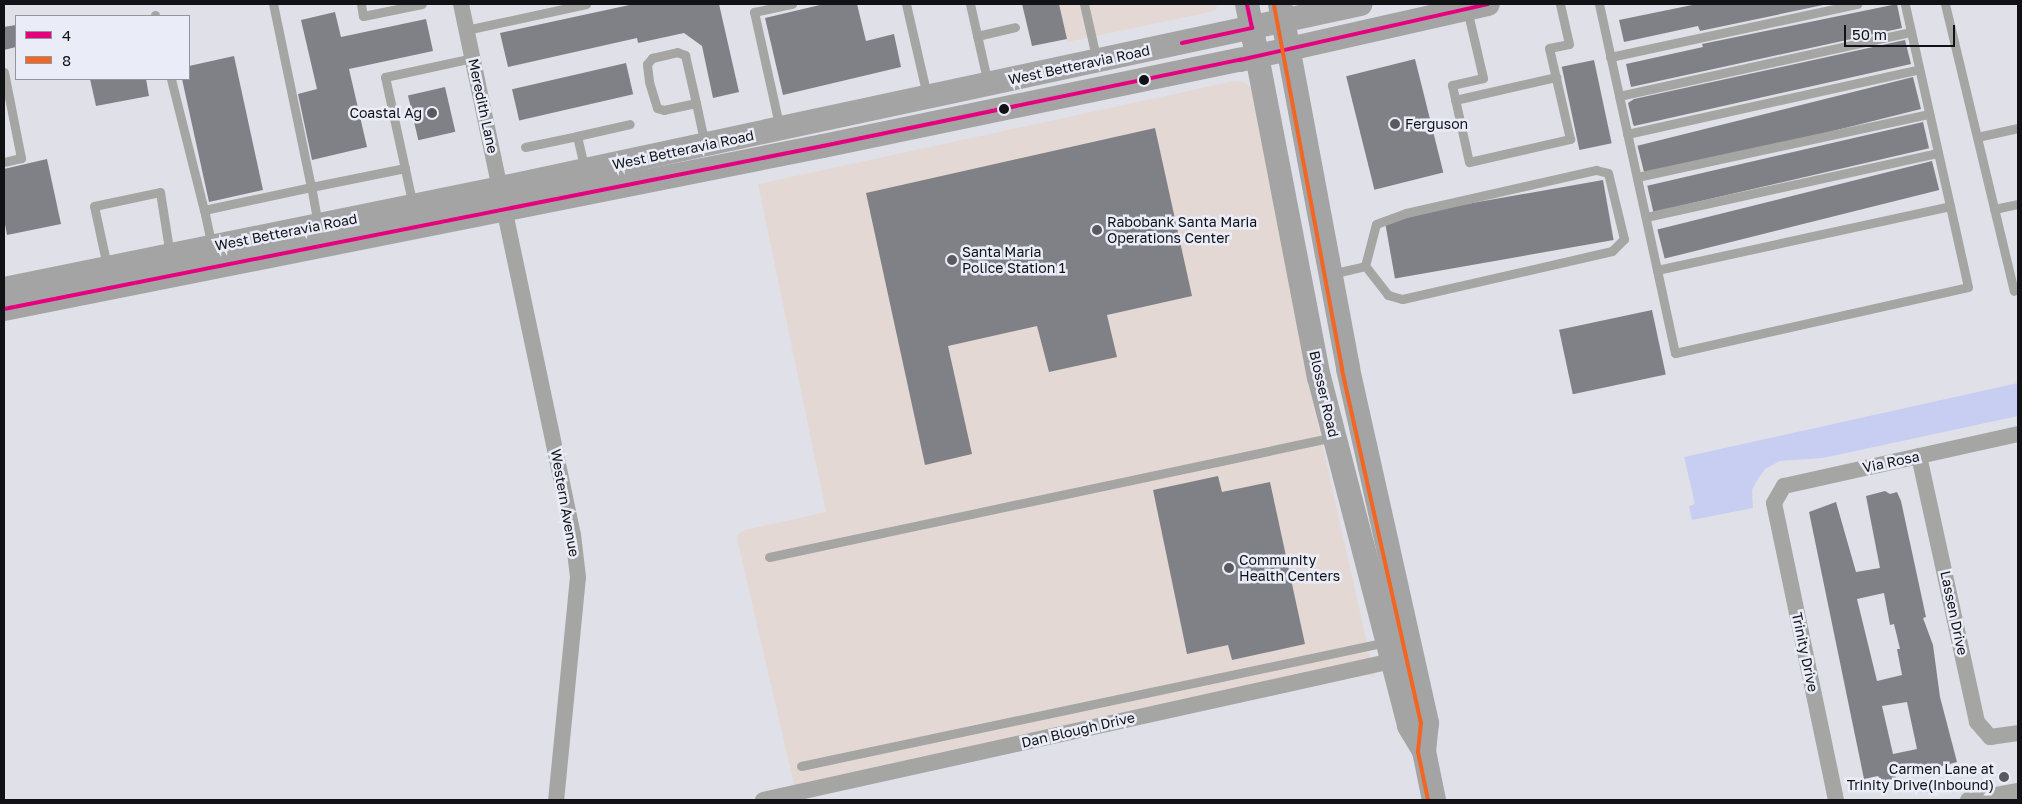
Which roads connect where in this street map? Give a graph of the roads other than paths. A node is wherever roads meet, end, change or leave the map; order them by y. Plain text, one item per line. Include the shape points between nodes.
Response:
1 (273, 4) edge
2 (360, 4) edge
3 (422, 4) edge
4 (460, 4) edge
5 (586, 4) edge
6 (792, 4) edge
7 (906, 4) edge
8 (970, 4) edge
9 (1084, 4) edge
10 (1247, 4) edge
11 (1360, 4) edge
12 (1560, 4) edge
13 (1599, 4) edge
14 (1857, 4) edge
15 (1905, 4) edge
16 (1945, 4) edge
17 (1478, 6) edge
18 (1282, 12) edge
19 (1015, 27) dead end
20 (1252, 28) junction
21 (466, 30) junction
22 (1911, 32) junction
23 (977, 36) junction
24 (1290, 48) junction
25 (1258, 56) junction
26 (1610, 57) junction
27 (472, 58) junction
28 (1097, 61) junction
29 (1919, 69) junction
30 (4, 72) edge
31 (1556, 77) junction
32 (171, 80) edge
33 (988, 84) junction
34 (1619, 96) junction
35 (927, 97) junction
36 (1455, 100) junction
37 (696, 104) junction
38 (1929, 114) junction
39 (630, 124) dead end
40 (2018, 128) edge
41 (780, 129) junction
42 (1627, 134) junction
43 (577, 136) junction
44 (1977, 137) junction
45 (705, 145) junction
46 (525, 147) dead end
47 (1938, 153) junction
48 (4, 162) edge
49 (405, 168) junction
50 (585, 170) junction
51 (1637, 177) junction
52 (311, 187) junction
53 (504, 199) junction
54 (2018, 204) edge
55 (413, 206) junction
56 (1950, 206) junction
57 (1994, 209) junction
58 (204, 210) junction
59 (1646, 217) junction
60 (318, 225) junction
61 (212, 247) junction
62 (170, 255) junction
63 (1365, 266) junction
64 (107, 268) junction
65 (1656, 270) junction
66 (1331, 274) junction
67 (4, 289) edge
68 (2014, 291) dead end
69 (4, 309) edge
70 (2018, 434) edge
71 (1334, 437) junction
72 (1919, 456) junction
73 (1774, 503) joint
74 (769, 557) dead end
75 (1389, 651) junction
76 (2018, 733) edge
77 (1424, 751) junction
78 (801, 766) dead end
79 (2018, 791) edge
80 (556, 800) edge
81 (763, 800) edge
82 (1434, 800) edge
83 (1836, 800) edge
84 (1968, 800) edge

1 - 52 lane
2 - 3 lane via 363,16
4 - 21 street, Meredith Lane
5 - 21 lane
6 - 41 lane via 754,12
7 - 35 lane
8 - 23 lane
9 - 28 lane
10 - 20 main road, Blosser Road
11 - 18 main road, West Betteravia Road
12 - 31 lane via 1569,44 1550,48
13 - 26 lane
14 - 26 lane
15 - 22 lane
16 - 44 lane
17 - 24 main road, West Betteravia Road
17 - 36 lane via 1483,78 1452,85
18 - 20 main road, West Betteravia Road
18 - 24 main road, Blosser Road
19 - 23 lane
20 - 25 main road, Blosser Road
20 - 28 main road, West Betteravia Road
21 - 27 street, Meredith Lane
22 - 29 lane
22 - 34 lane
23 - 33 lane
24 - 25 main road, West Betteravia Road
24 - 66 main road, Blosser Road
25 - 53 main road, West Betteravia Road
25 - 71 main road, Blosser Road via 1319,377
26 - 34 lane
27 - 49 lane via 385,77
27 - 53 street, Meredith Lane
28 - 33 main road, West Betteravia Road
29 - 38 lane
29 - 42 lane
30 - 48 lane via 21,158
31 - 36 lane
31 - 36 lane via 1570,139 1469,162
32 - 58 lane
33 - 35 main road, West Betteravia Road
34 - 42 lane
35 - 41 main road, West Betteravia Road
37 - 37 lane via 685,55 677,52 652,58 647,64 657,108 664,110
37 - 45 lane
38 - 47 lane
38 - 51 lane
39 - 43 lane
40 - 44 lane
41 - 45 main road, West Betteravia Road
42 - 51 lane
43 - 46 lane
43 - 50 lane
44 - 57 lane
45 - 50 main road, West Betteravia Road
47 - 56 lane
47 - 59 lane
49 - 52 lane
49 - 55 lane
50 - 53 main road, West Betteravia Road
51 - 59 lane
52 - 58 lane
52 - 60 lane
53 - 55 main road, West Betteravia Road
53 - 69 main road, West Betteravia Road
53 - 80 street, Western Avenue via 573,535 578,577
54 - 57 lane
55 - 60 main road, West Betteravia Road
56 - 65 lane
56 - 65 lane via 1968,287 1675,353
57 - 68 lane
58 - 61 lane
59 - 65 lane
60 - 61 main road, West Betteravia Road
61 - 62 main road, West Betteravia Road
62 - 64 main road, West Betteravia Road
62 - 64 lane via 160,192 94,206
63 - 63 lane via 1376,224 1406,213 1596,170 1608,173 1624,239 1612,251 1402,299 1388,295
63 - 66 lane
64 - 67 main road, West Betteravia Road
66 - 77 main road, Blosser Road via 1348,369 1427,723
70 - 72 street, Via Rosa
71 - 74 lane
71 - 75 main road, Blosser Road
72 - 73 street, Via Rosa via 1784,486
72 - 76 street, Lassen Drive via 1977,722 1990,737
73 - 83 street, Trinity Drive
75 - 77 main road, Blosser Road via 1409,726
75 - 78 lane
75 - 81 street, Dan Blough Drive
77 - 82 main road, Blosser Road
79 - 84 street

